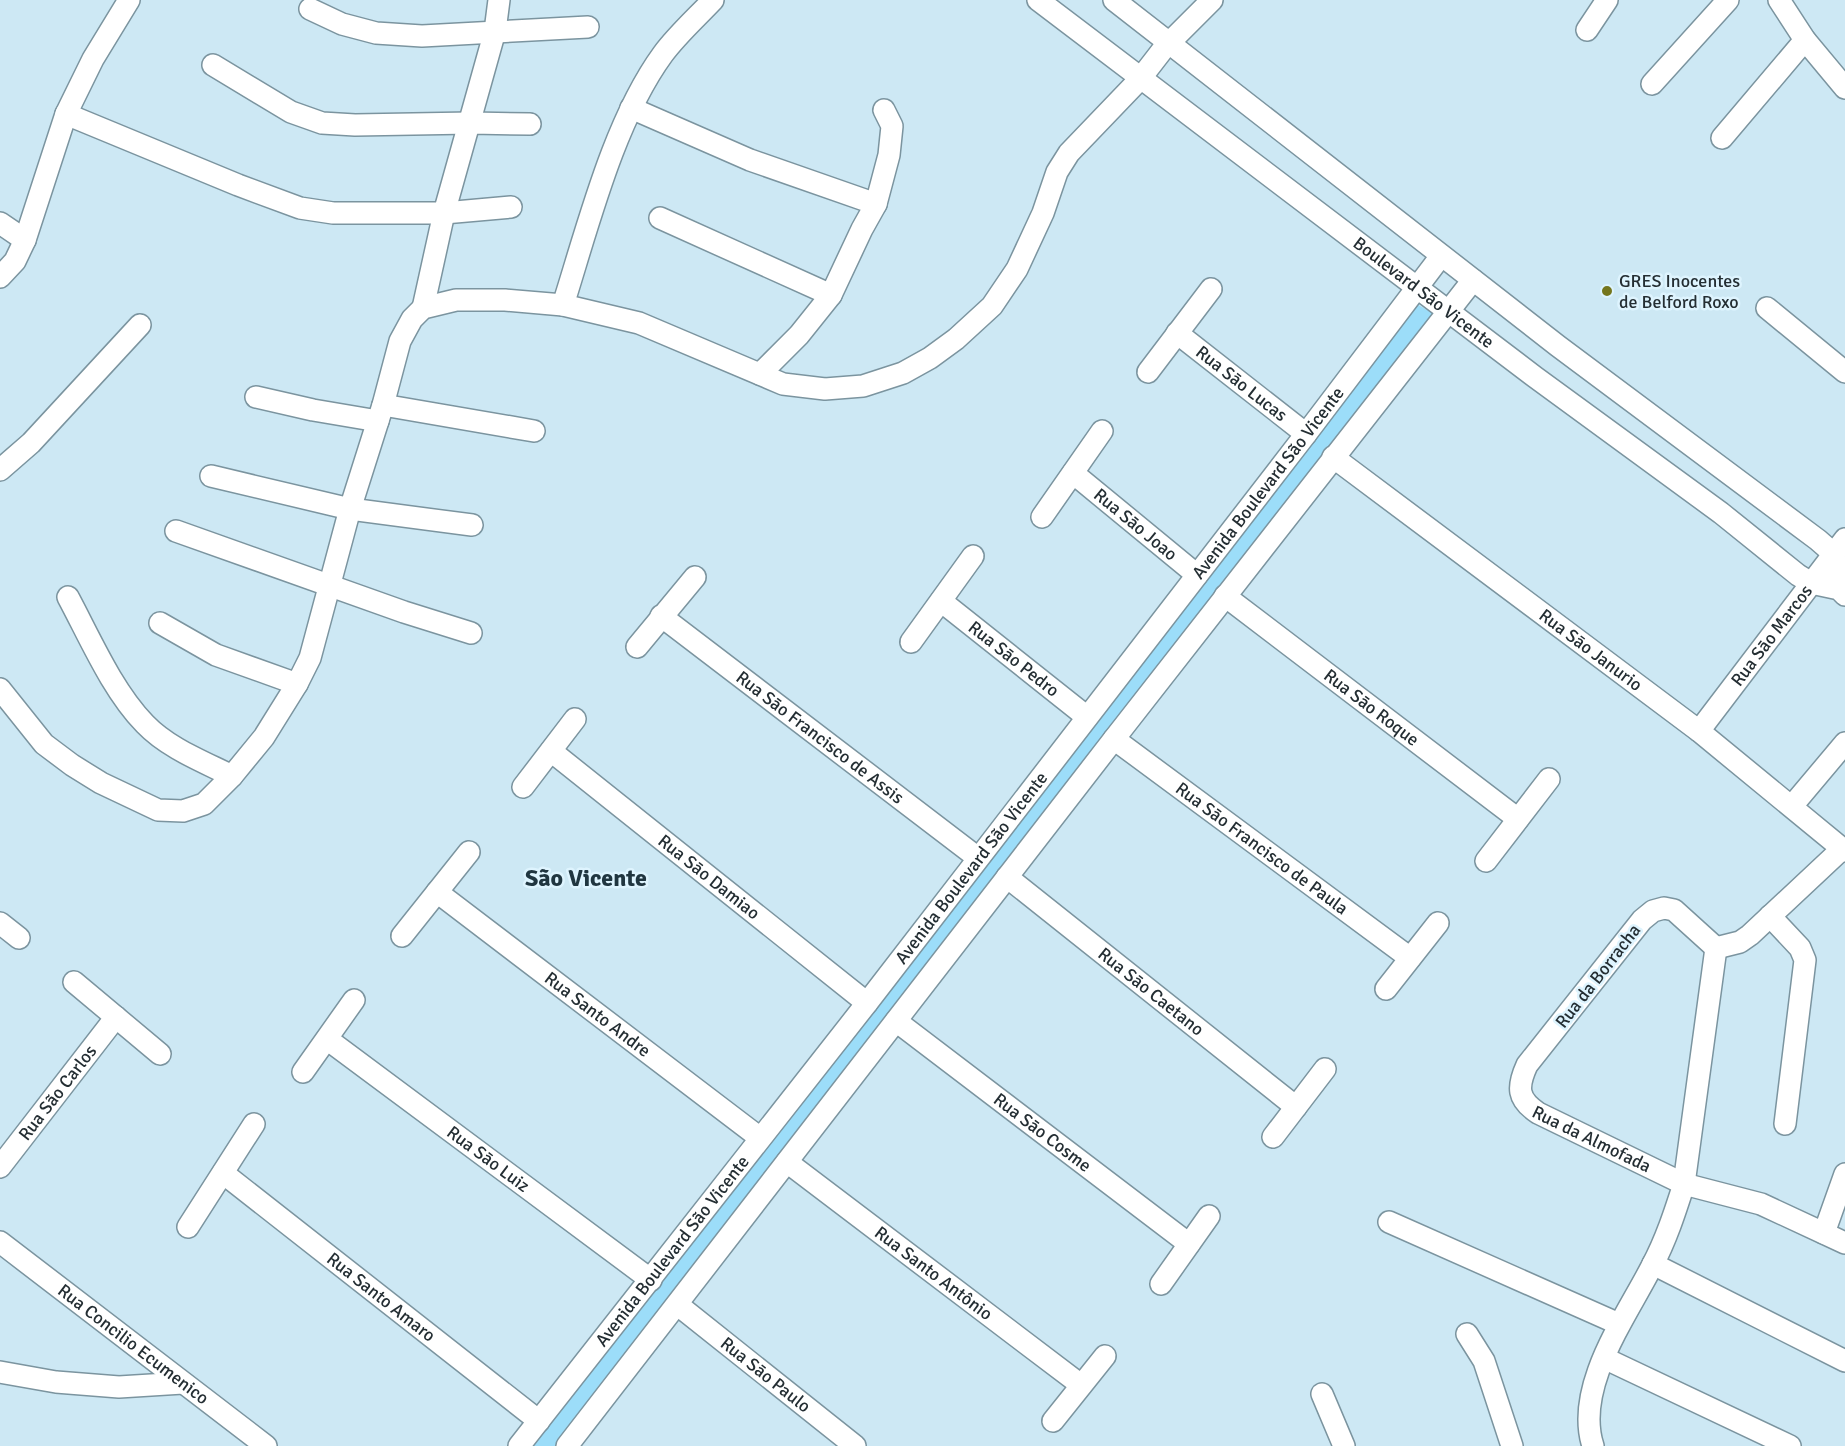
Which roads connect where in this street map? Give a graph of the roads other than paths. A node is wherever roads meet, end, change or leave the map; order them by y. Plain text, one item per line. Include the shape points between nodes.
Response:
1 (129, 0) edge
2 (499, 0) edge
3 (713, 0) edge
4 (1038, 0) edge
5 (1114, 0) edge
6 (1212, 0) edge
7 (1607, 0) edge
8 (1728, 0) edge
9 (1779, 0) edge
10 (310, 9) dead end
11 (588, 27) dead end
12 (1587, 30) dead end
13 (495, 31) junction
14 (1805, 40) junction
15 (1170, 43) junction
16 (213, 65) dead end
17 (1140, 79) junction
18 (1652, 84) dead end
19 (1845, 88) edge
20 (631, 108) junction
21 (884, 110) dead end
22 (66, 114) junction
23 (471, 123) junction
24 (530, 124) dead end
25 (1722, 138) dead end
26 (876, 204) junction
27 (511, 207) dead end
28 (444, 213) junction
29 (660, 218) dead end
30 (0, 223) edge
31 (25, 240) junction
32 (1441, 256) junction
33 (0, 277) edge
34 (1473, 280) junction
35 (1417, 287) junction
36 (1210, 289) dead end
37 (831, 295) junction
38 (563, 305) junction
39 (1767, 308) dead end
40 (423, 309) junction
41 (1448, 310) junction
42 (140, 325) dead end
43 (1177, 333) junction
44 (1148, 372) dead end
45 (1845, 372) edge
46 (760, 374) junction
47 (256, 398) dead end
48 (380, 413) junction
49 (534, 431) dead end
50 (1102, 431) dead end
51 (1306, 434) junction
52 (1333, 457) junction
53 (0, 470) edge
54 (1073, 473) junction
55 (211, 476) dead end
56 (350, 509) junction
57 (1042, 517) dead end
58 (471, 525) dead end
59 (176, 531) dead end
60 (1840, 547) edge
61 (973, 556) dead end
62 (1197, 575) junction
63 (695, 577) dead end
64 (1811, 583) junction
65 (330, 585) junction
66 (1842, 592) edge
67 (1225, 596) junction
68 (68, 597) dead end
69 (941, 601) junction
70 (661, 616) junction
71 (159, 623) dead end
72 (471, 633) dead end
73 (910, 642) dead end
74 (637, 647) dead end
75 (297, 684) junction
76 (0, 689) edge
77 (1087, 717) junction
78 (574, 719) dead end
79 (1699, 731) junction
80 (1114, 739) junction
81 (1845, 743) edge
82 (551, 751) junction
83 (232, 776) junction
84 (1549, 778) dead end
85 (523, 787) dead end
86 (1792, 806) junction
87 (1518, 819) junction
88 (1844, 850) edge
89 (469, 852) dead end
90 (978, 858) junction
91 (1486, 861) dead end
92 (1007, 877) junction
93 (437, 892) junction
94 (1770, 916) junction
95 (0, 923) edge
96 (1438, 923) dead end
97 (402, 936) dead end
98 (19, 938) dead end
99 (1716, 948) junction
100 (1410, 958) junction
101 (74, 982) dead end
102 (1386, 989) dead end
103 (354, 1000) dead end
104 (867, 1003) junction
105 (116, 1017) junction
106 (896, 1021) junction
107 (327, 1039) junction
108 (160, 1054) dead end
109 (1325, 1069) dead end
110 (303, 1072) dead end
111 (1521, 1079) joint
112 (1296, 1107) junction
113 (254, 1124) dead end
114 (1785, 1124) dead end
115 (1273, 1137) dead end
116 (760, 1138) junction
117 (787, 1162) junction
118 (0, 1167) edge
119 (223, 1173) junction
120 (1845, 1174) edge
121 (1684, 1184) junction
122 (1209, 1216) dead end
123 (1389, 1222) dead end
124 (188, 1227) dead end
125 (1824, 1233) junction
126 (0, 1242) edge
127 (1845, 1243) edge
128 (1189, 1244) junction
129 (1653, 1264) junction
130 (651, 1280) junction
131 (1161, 1284) dead end
132 (678, 1305) junction
133 (1620, 1324) junction
134 (1467, 1334) dead end
135 (1105, 1356) dead end
136 (1604, 1358) junction
137 (1845, 1361) edge
138 (0, 1372) edge
139 (183, 1383) junction
140 (1082, 1385) junction
141 (1322, 1394) dead end
142 (1053, 1420) dead end
143 (539, 1421) junction
144 (569, 1445) edge
145 (266, 1446) edge
146 (519, 1446) edge
147 (855, 1446) edge
148 (1344, 1446) edge
149 (1512, 1446) edge
150 (1593, 1446) edge
151 (1790, 1446) edge

1 - 22 street via 93,58
2 - 13 street
3 - 20 street via 663,54
4 - 17 street, Boulevard São Vicente
5 - 15 street
6 - 15 street
7 - 12 street
8 - 18 street
9 - 14 street
10 - 13 street via 342,24 376,33 422,36
11 - 13 street
13 - 23 street
14 - 19 street
14 - 25 street
15 - 17 street
15 - 32 street
16 - 23 street via 291,112 322,123
17 - 35 street, Boulevard São Vicente
17 - 46 street via 1069,153 1057,172 1017,269 992,306 956,339 903,373 863,386 825,389 783,384
20 - 26 street via 750,160
20 - 38 street
21 - 26 street via 892,126 890,155
22 - 28 street via 300,208 333,213
22 - 31 street
23 - 24 street
23 - 28 street
26 - 37 street
27 - 28 street
28 - 40 street
29 - 37 street
30 - 31 street
31 - 33 street via 15,261
32 - 34 street
32 - 35 street, Avenida Boulevard São Vicente
34 - 41 street, Avenida Boulevard São Vicente
34 - 60 street
35 - 41 street, Boulevard São Vicente
35 - 51 street, Avenida Boulevard São Vicente
36 - 43 street
37 - 46 street
38 - 40 street via 456,300
38 - 46 street via 639,323
39 - 45 street
40 - 48 street via 412,319 400,341
41 - 52 street, Avenida Boulevard São Vicente
41 - 64 street, Boulevard São Vicente
42 - 53 street via 31,443
43 - 44 street
43 - 51 street, Rua Sāo Lucas
47 - 48 street via 313,410
48 - 49 street
48 - 56 street
50 - 54 street
51 - 62 street, Avenida Boulevard São Vicente
52 - 67 street, Avenida Boulevard São Vicente
52 - 79 street, Rua Sāo Janurio
54 - 57 street
54 - 62 street, Rua Sāo Joao
55 - 56 street
56 - 58 street
56 - 65 street
59 - 65 street
60 - 64 street, Rua Sāo Marcos
60 - 66 street
61 - 69 street
62 - 77 street, Avenida Boulevard São Vicente
63 - 70 street
64 - 66 street
64 - 79 street, Rua Sāo Marcos
65 - 72 street
65 - 75 street via 310,658
67 - 80 street, Avenida Boulevard São Vicente
67 - 87 street, Rua Sāo Roque
68 - 83 street via 121,694 145,725 174,747
69 - 73 street
69 - 77 street, Rua Sāo Pedro
70 - 74 street
70 - 90 street, Rua Sāo Francisco de Assis
71 - 75 street via 216,655
75 - 83 street via 264,737
76 - 83 street via 44,744 101,783 158,810 183,811 204,804
77 - 90 street, Avenida Boulevard São Vicente
78 - 82 street
79 - 86 street, Rua Sāo Janurio
80 - 92 street, Avenida Boulevard São Vicente
80 - 100 street, Rua Sāo Francisco de Paula
81 - 86 street
82 - 85 street
82 - 104 street, Rua Sāo Damiao
84 - 87 street
86 - 88 street, Rua Sāo Janurio
87 - 91 street
88 - 94 street
89 - 93 street
90 - 104 street, Avenida Boulevard São Vicente
92 - 106 street, Avenida Boulevard São Vicente
92 - 112 street, Rua Sāo Caetano
93 - 97 street
93 - 116 street, Rua Santo Andre
94 - 99 street via 1740,942
94 - 114 street via 1800,948 1805,960
95 - 98 street
96 - 100 street
99 - 111 street, Rua da Borracha via 1674,910 1653,911 1527,1065
99 - 121 street
100 - 102 street
101 - 105 street
103 - 107 street
104 - 116 street, Avenida Boulevard São Vicente
105 - 108 street
105 - 118 street, Rua São Carlos
106 - 117 street, Avenida Boulevard São Vicente
106 - 128 street, Rua Sāo Cosme
107 - 110 street
107 - 130 street, Rua Sāo Luiz
109 - 112 street
111 - 121 street, Rua da Almofada via 1520,1092 1526,1105 1538,1113
112 - 115 street
113 - 119 street
116 - 130 street, Avenida Boulevard São Vicente
117 - 132 street, Avenida Boulevard São Vicente
117 - 140 street, Rua Santo Antônio
119 - 124 street
119 - 143 street, Rua Santo Amaro
120 - 125 street
121 - 125 street, Rua da Almofada via 1761,1204
121 - 129 street
122 - 128 street
123 - 133 street
125 - 127 street, Rua da Almofada
126 - 139 street, Rua Concilio Ecumenico
128 - 131 street
129 - 133 street
129 - 137 street
130 - 143 street, Avenida Boulevard São Vicente
132 - 144 street, Avenida Boulevard São Vicente
132 - 147 street, Rua Sāo Paulo
133 - 136 street
134 - 149 street via 1484,1361
135 - 140 street
136 - 150 street via 1588,1414
136 - 151 street
138 - 139 street via 119,1387
139 - 145 street, Rua Concilio Ecumenico
140 - 142 street
141 - 148 street
143 - 146 street, Avenida Boulevard São Vicente

